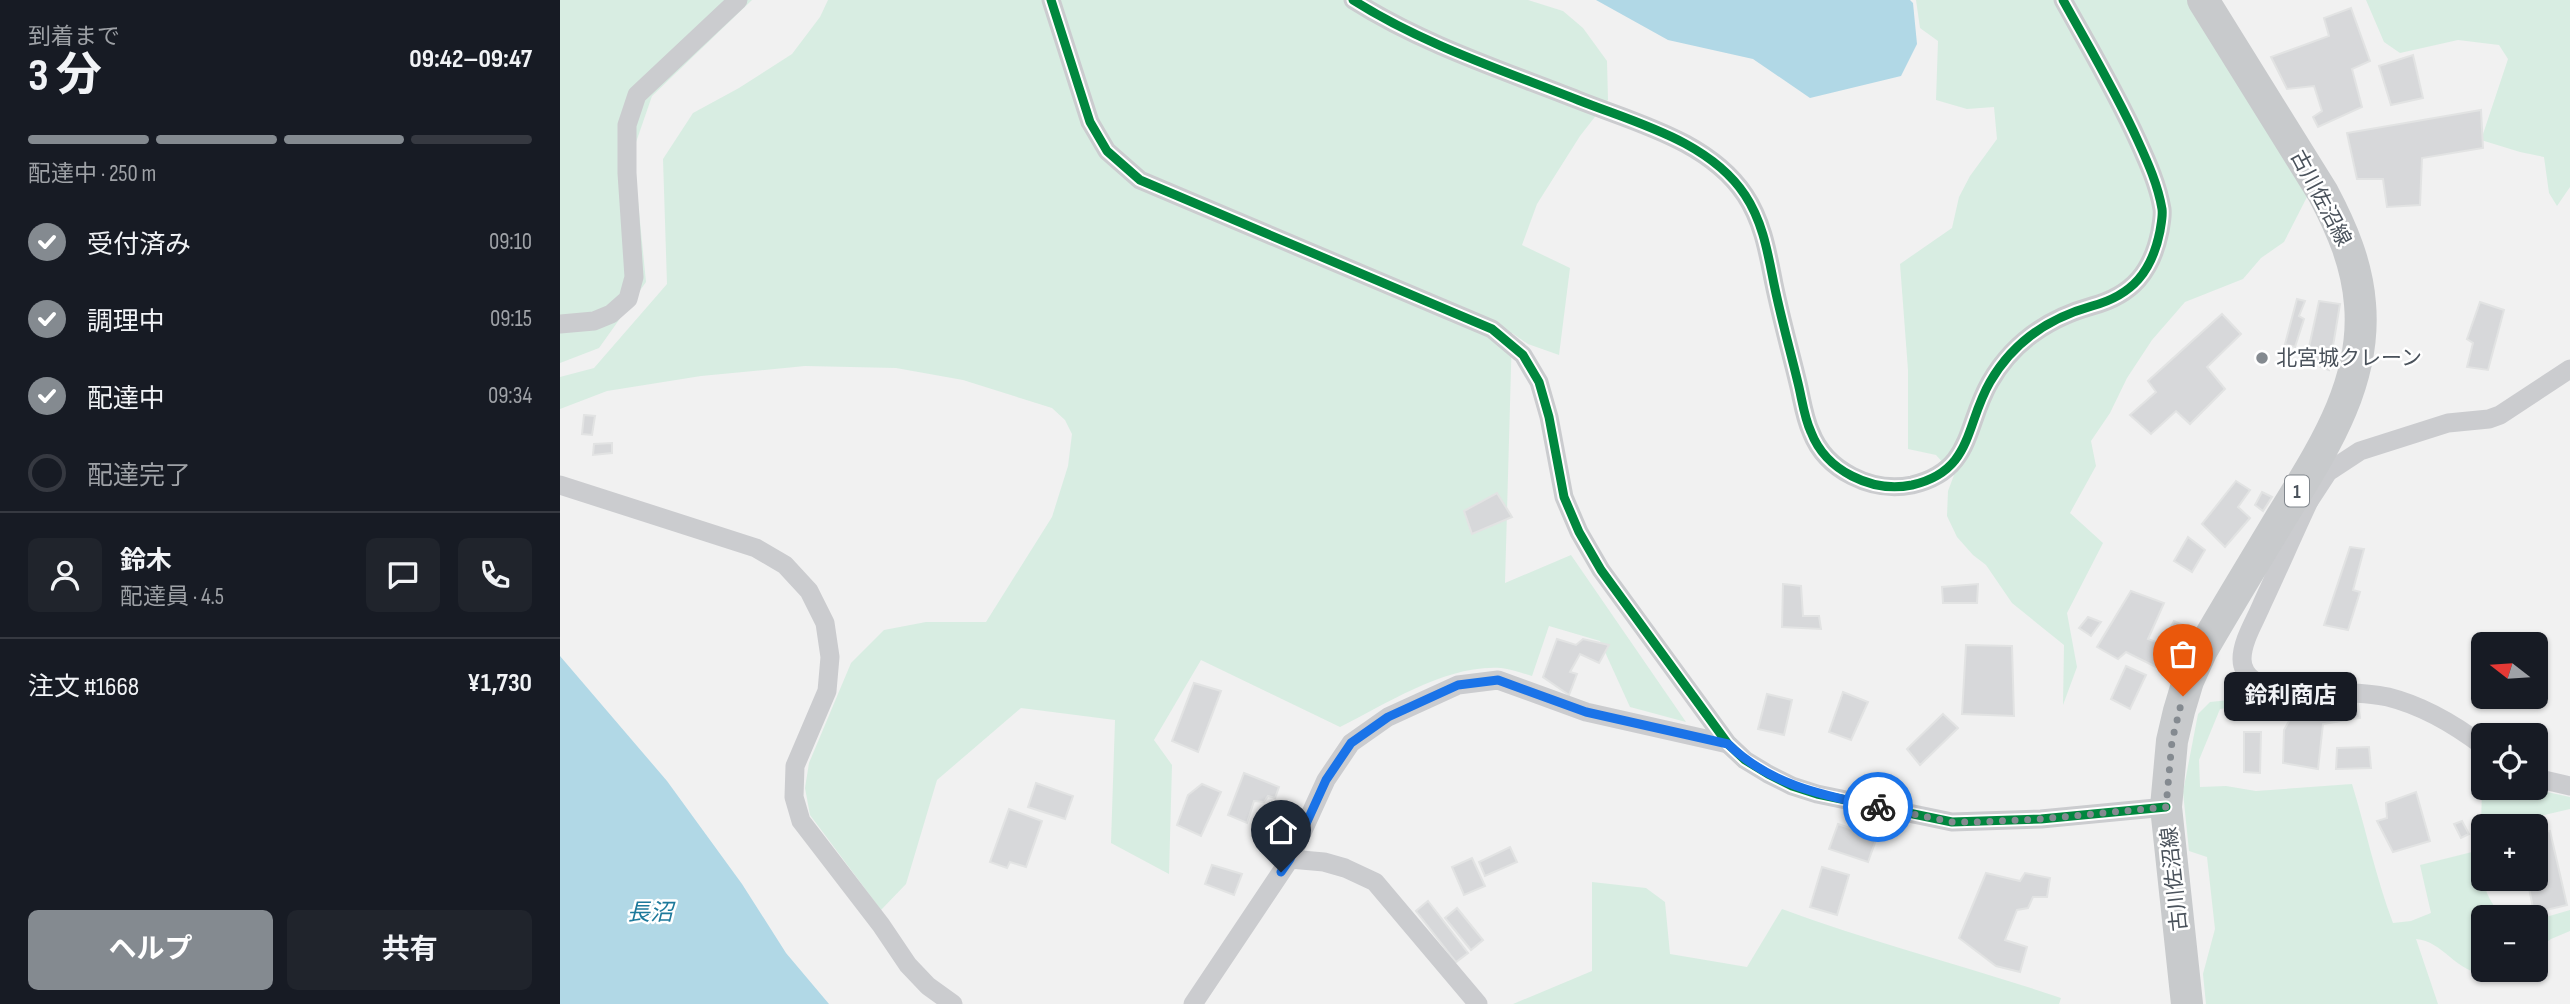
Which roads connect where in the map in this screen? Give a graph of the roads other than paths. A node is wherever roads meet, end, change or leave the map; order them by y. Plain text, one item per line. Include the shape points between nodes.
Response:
1 (738, 0) edge
2 (1051, 0) edge
3 (1353, 0) edge
4 (2063, 0) edge
5 (2203, 0) edge
6 (560, 324) edge
7 (2570, 369) edge
8 (560, 485) edge
9 (2302, 496) junction
10 (2471, 737) edge
11 (1728, 744) junction
12 (2548, 781) edge
13 (2570, 786) edge
14 (2166, 807) junction
15 (1290, 859) junction
16 (953, 1004) edge
17 (1193, 1004) edge
18 (1478, 1004) edge
19 (2187, 1004) edge

1 - 6 street via 637,95 627,125 634,277 628,299 594,321
2 - 11 street via 1090,122 1107,151 1140,180 1492,329 1523,355 1539,382 1564,497 1579,532 1601,570
3 - 4 street via 1430,41 1682,141 1724,170 1746,196 1763,232 1811,433 1829,461 1851,476 1893,487 1944,472 1966,445 1989,383 2019,345 2036,330 2073,311 2124,293 2145,273 2156,249 2163,213 2151,171 2118,98
5 - 9 main road, 古川佐沼線 / 1 via 2323,193 2350,251 2357,280 2360,334 2351,385
7 - 9 street via 2500,415 2448,423 2360,450
8 - 16 street via 757,548 785,565 808,591 825,623 831,657 827,691 795,766 794,797 801,821 908,965
9 - 10 street via 2248,636 2242,663 2246,673 2274,687 2388,697 2424,709
9 - 14 main road, 古川佐沼線 / 1 via 2220,619 2188,681 2172,741
11 - 14 street via 1745,760 1792,786 1952,822
11 - 15 street via 1586,712 1498,680 1458,685 1388,717 1351,743 1326,780
12 - 13 street
14 - 19 main road, 古川佐沼線 / 1
15 - 17 street
15 - 18 street via 1324,862 1375,882

